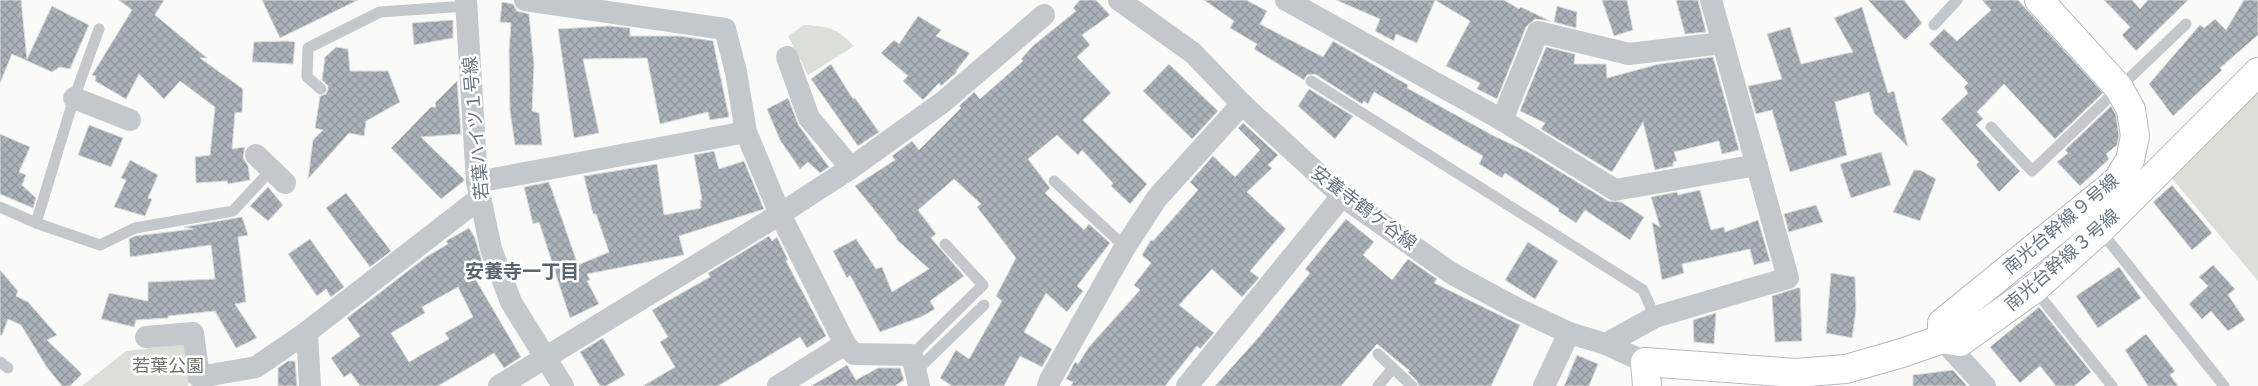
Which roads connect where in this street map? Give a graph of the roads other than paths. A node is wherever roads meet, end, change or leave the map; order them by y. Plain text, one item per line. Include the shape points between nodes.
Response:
1 (525, 0) edge
2 (1119, 0) edge
3 (1286, 0) edge
4 (1711, 0) edge
5 (1957, 0) edge
6 (2038, 0) edge
7 (467, 3) edge
8 (1044, 15) dead end
9 (2186, 24) dead end
10 (1934, 25) dead end
11 (98, 29) dead end
12 (1722, 43) junction
13 (787, 57) dead end
14 (2258, 72) edge
15 (1311, 81) dead end
16 (2119, 88) junction
17 (321, 90) dead end
18 (74, 98) junction
19 (1242, 104) junction
20 (130, 120) dead end
21 (1502, 120) junction
22 (1990, 127) dead end
23 (746, 132) junction
24 (1756, 165) junction
25 (851, 168) junction
26 (271, 169) dead end
27 (1054, 181) dead end
28 (479, 190) junction
29 (1342, 196) junction
30 (0, 207) edge
31 (780, 214) junction
32 (36, 223) junction
33 (2100, 230) junction
34 (945, 244) dead end
35 (1125, 247) junction
36 (2034, 289) junction
37 (984, 305) dead end
38 (1655, 317) junction
39 (307, 332) junction
40 (1569, 333) junction
41 (146, 337) dead end
42 (1942, 339) junction
43 (844, 344) junction
44 (1606, 344) junction
45 (1378, 354) dead end
46 (545, 357) junction
47 (1393, 368) junction
48 (915, 371) edge
49 (1646, 374) edge
50 (197, 381) edge
51 (310, 386) edge
52 (499, 386) edge
53 (563, 386) edge
54 (778, 386) edge
55 (1048, 386) edge
56 (1187, 386) edge
57 (1378, 386) edge
58 (1412, 386) edge
59 (1544, 386) edge
60 (1985, 386) edge
61 (2112, 386) edge
62 (2224, 386) edge

1 - 23 street via 725,29
2 - 19 street, 安養寺鶴ケ谷線 via 1193,53
3 - 21 street
4 - 12 street
5 - 10 lane
6 - 16 street, 南光台幹線９号線
7 - 17 lane via 380,12 308,48 307,77
7 - 28 street, 若葉ハイツ１号線
8 - 25 street via 943,102
9 - 16 lane
11 - 18 lane
12 - 21 street via 1629,54 1538,32
12 - 24 street
13 - 25 street via 809,118
14 - 33 street, 南光台幹線３号線
15 - 38 lane via 1643,290
16 - 22 lane via 2032,171
16 - 42 street, 南光台幹線９号線 via 2131,110 2135,136 2130,160 2117,181 1942,323
18 - 20 street
18 - 32 lane
19 - 29 street, 安養寺鶴ケ谷線
19 - 35 street via 1157,198
21 - 24 street via 1615,190
23 - 28 street
23 - 31 street
24 - 38 street via 1788,278
25 - 31 street
26 - 32 lane via 233,211 135,228 100,245
27 - 35 lane
28 - 39 street
28 - 46 street, 若葉ハイツ１号線 via 491,249 511,302
29 - 40 street, 安養寺鶴ケ谷線 via 1451,272
29 - 56 street
30 - 32 lane
31 - 43 street
31 - 46 street
33 - 36 street, 南光台幹線３号線
33 - 62 lane
34 - 48 lane via 983,286
35 - 55 street
36 - 42 street, 南光台幹線３号線 via 1960,342
36 - 61 lane
37 - 48 lane
38 - 44 street
39 - 50 street via 256,367
39 - 51 street
40 - 44 street, 安養寺鶴ケ谷線
40 - 59 street
41 - 50 street via 193,333
42 - 49 street, 南光台幹線３号線 via 1846,369 1795,373
42 - 60 street
43 - 48 street via 854,354
43 - 54 street
44 - 49 street, 安養寺鶴ケ谷線
45 - 47 lane
46 - 52 street
46 - 53 street, 若葉ハイツ１号線
47 - 57 lane
47 - 58 lane

